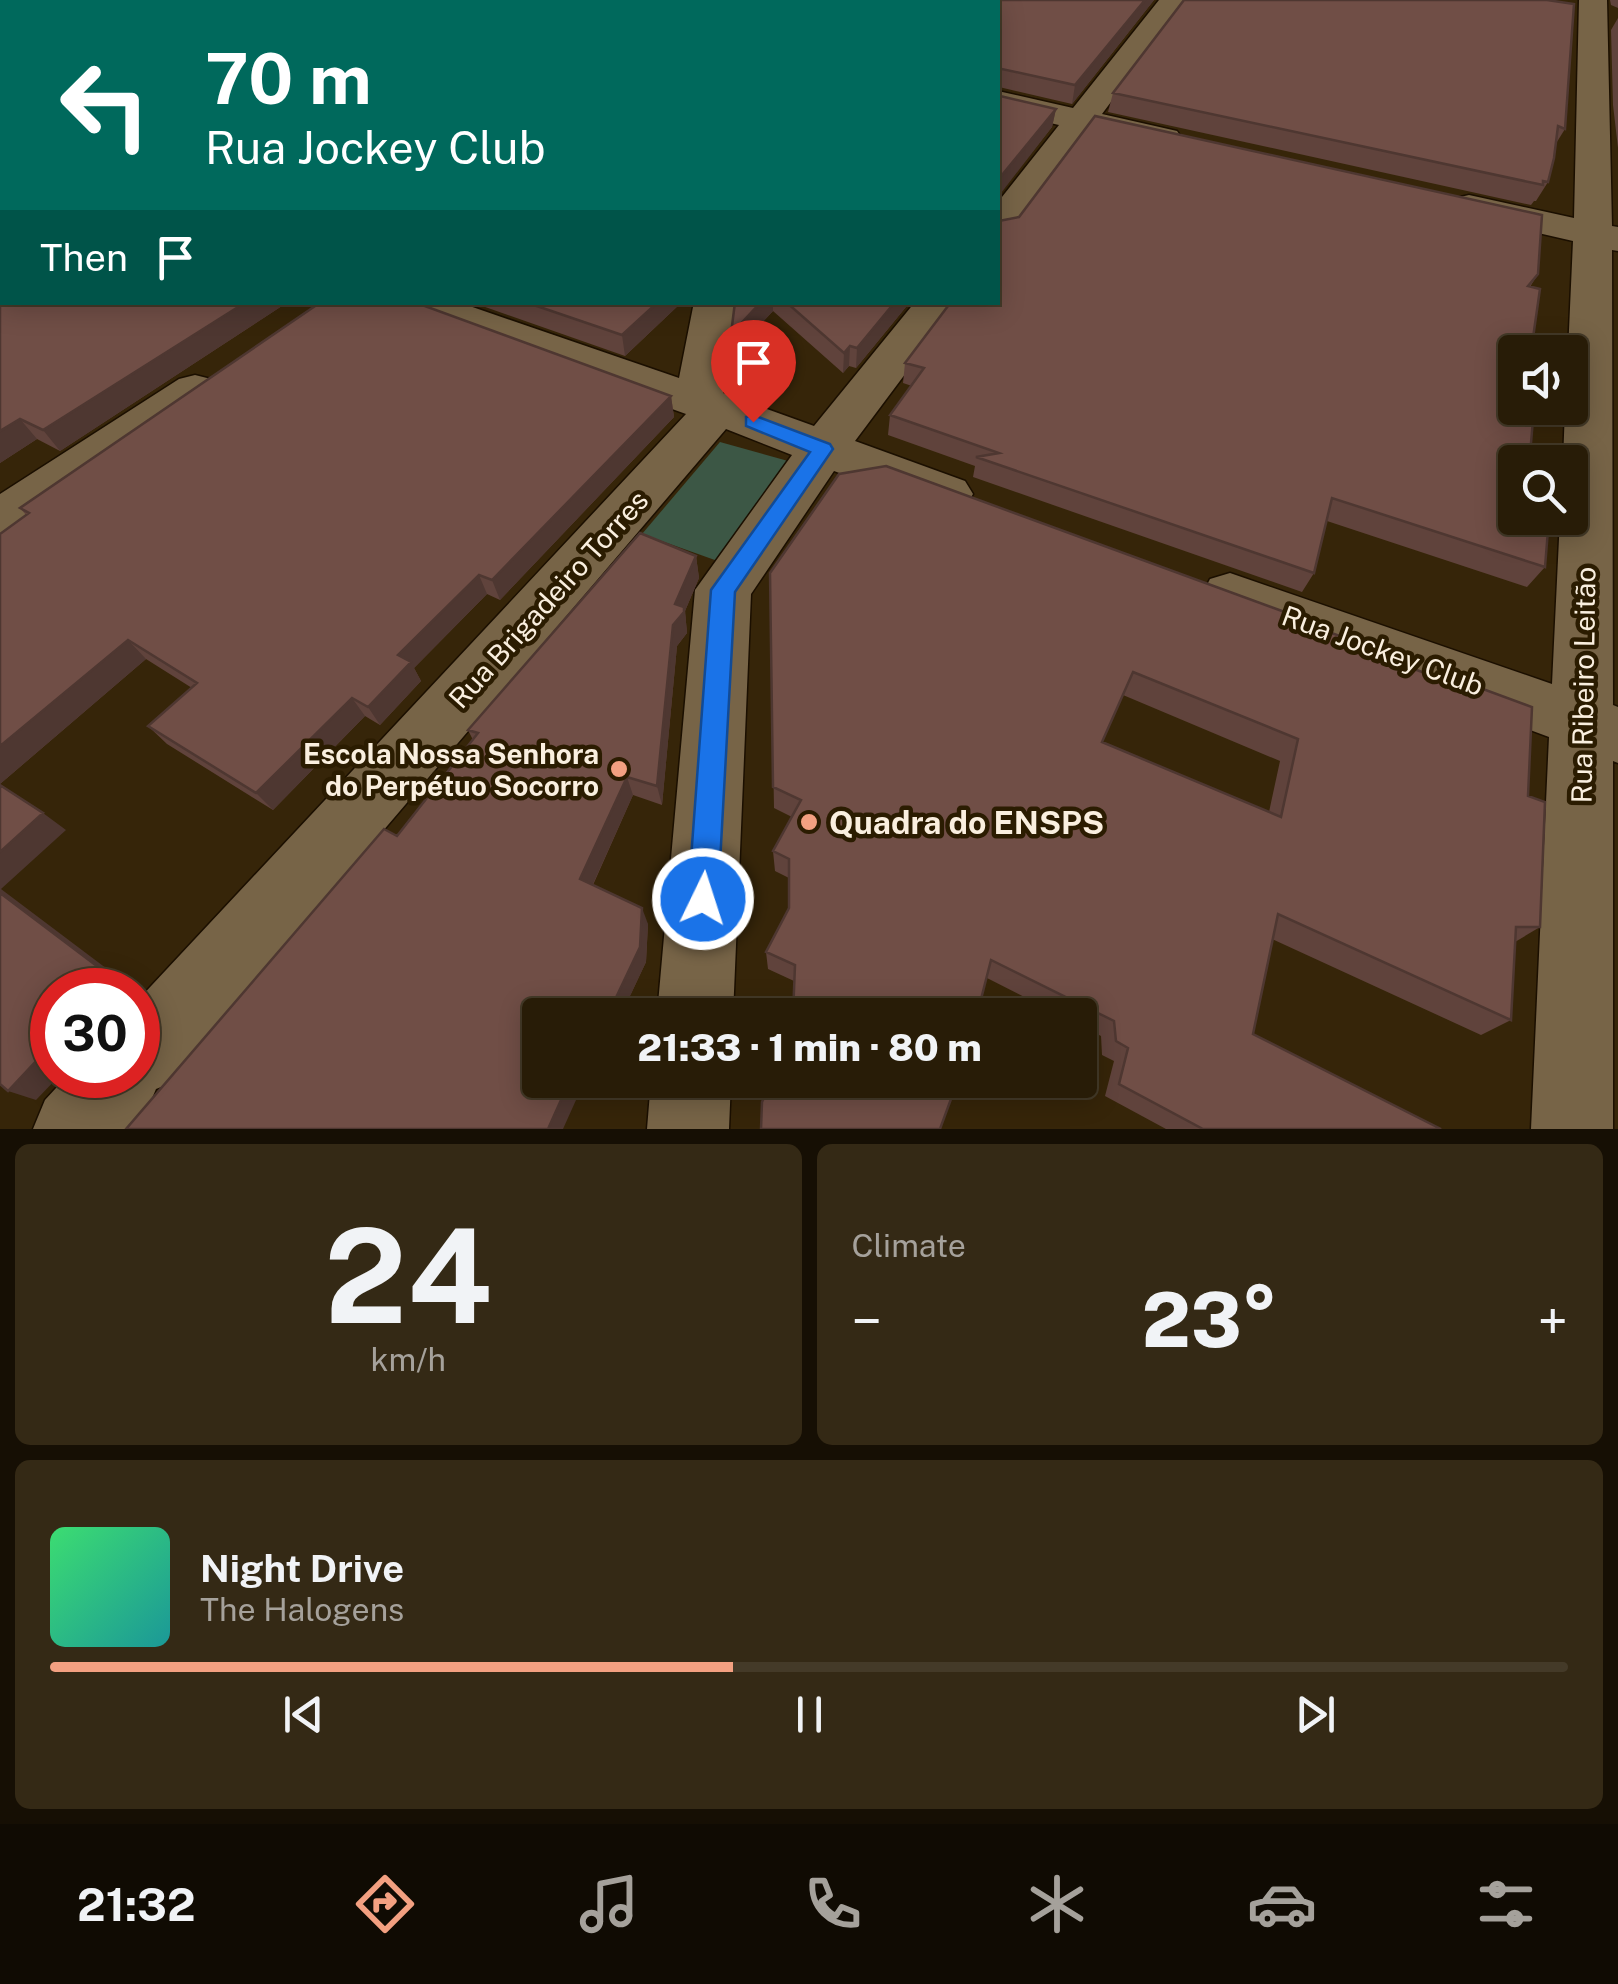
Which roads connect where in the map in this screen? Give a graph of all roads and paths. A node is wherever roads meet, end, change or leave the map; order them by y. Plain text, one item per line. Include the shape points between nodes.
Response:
1 (1173, 0) edge
2 (1590, 10) edge
3 (1000, 101) edge
4 (1083, 120) junction
5 (1196, 145) edge
6 (1442, 199) edge
7 (1000, 225) edge
8 (1605, 236) edge
9 (423, 305) edge
10 (715, 305) edge
11 (936, 305) edge
12 (228, 368) edge
13 (708, 405) junction
14 (823, 449) junction
15 (990, 509) edge
16 (0, 520) edge
17 (1194, 582) edge
18 (1600, 728) edge
19 (697, 998) edge
20 (160, 1033) edge
21 (102, 1098) edge
22 (690, 1098) edge
23 (74, 1129) edge
24 (688, 1129) edge
25 (1572, 1129) edge

1 - 4 street
2 - 8 street, Rua Ribeiro Leitão
3 - 4 street
4 - 5 street
4 - 7 street
6 - 8 street
8 - 18 street, Rua Ribeiro Leitão
9 - 13 street
10 - 13 street
11 - 14 street
12 - 16 street
13 - 14 street
13 - 20 street, Rua Brigadeiro Torres
14 - 15 street
14 - 19 street via 723,590
17 - 18 street, Rua Jockey Club
18 - 25 street, Rua Ribeiro Leitão
21 - 23 street
22 - 24 street

